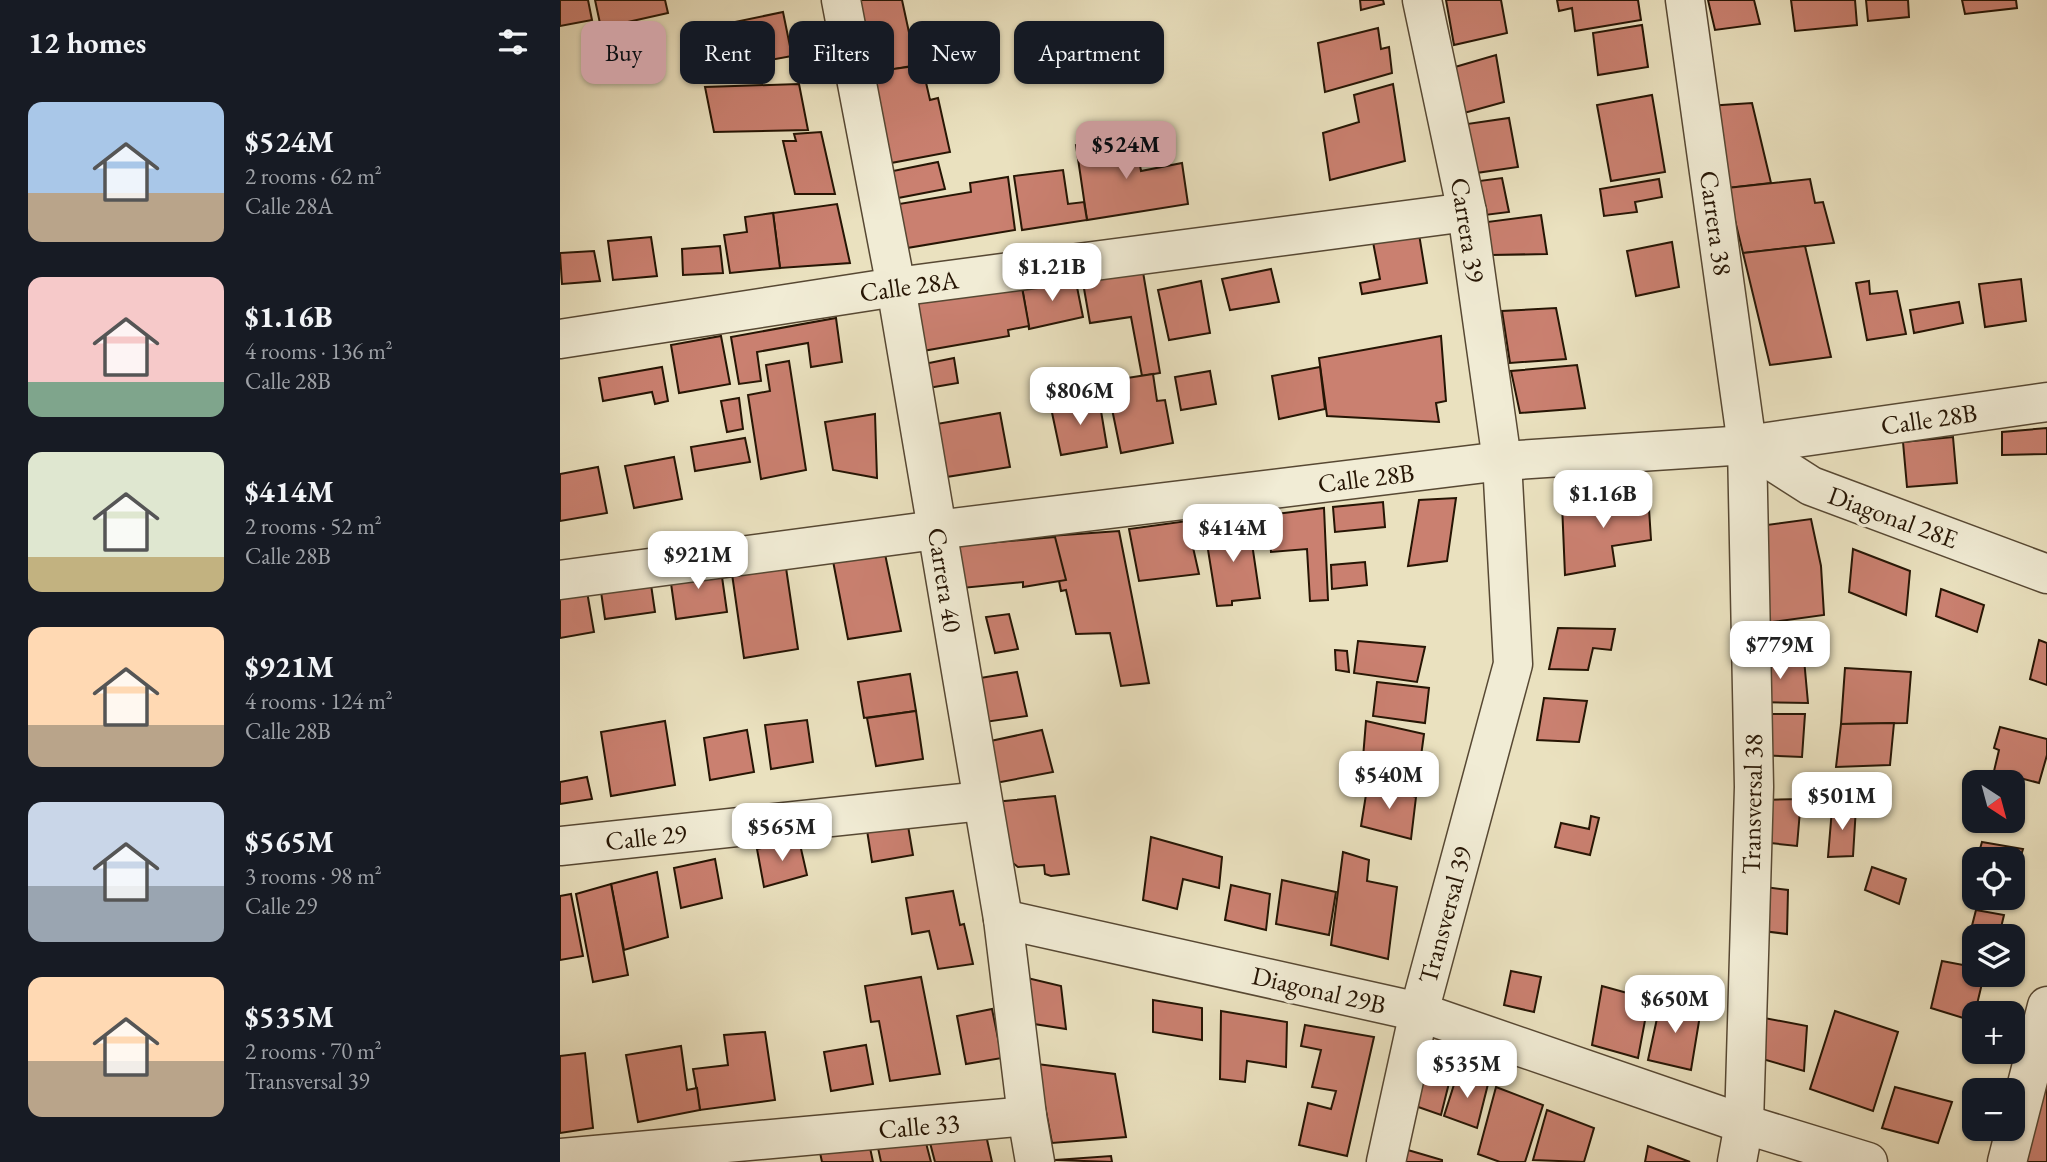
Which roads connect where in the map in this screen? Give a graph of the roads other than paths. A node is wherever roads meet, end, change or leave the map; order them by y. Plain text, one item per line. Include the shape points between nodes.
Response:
1 (841, 0) edge
2 (1422, 0) edge
3 (1685, 0) edge
4 (1467, 212) junction
5 (897, 287) junction
6 (560, 339) edge
7 (2047, 402) edge
8 (1747, 445) junction
9 (1502, 461) junction
10 (936, 530) junction
11 (2047, 574) edge
12 (560, 580) edge
13 (982, 801) junction
14 (560, 846) edge
15 (1003, 919) junction
16 (2047, 1006) edge
17 (1419, 1012) junction
18 (1027, 1116) junction
19 (1744, 1124) junction
20 (560, 1158) edge
21 (1035, 1162) edge
22 (1386, 1162) edge
23 (1737, 1162) edge
24 (1868, 1162) edge
25 (2007, 1162) edge

1 - 5 street, Carrera 40
2 - 4 street, Carrera 39
3 - 8 street, Carrera 38
4 - 5 street, Calle 28A
4 - 9 street, Carrera 39
5 - 6 street, Calle 28A
5 - 10 street, Carrera 40
7 - 8 street, Calle 28B
8 - 9 street, Calle 28B
8 - 11 street, Diagonal 28E via 1811,486
8 - 19 street, Transversal 38 via 1754,787
9 - 10 street, Calle 28B
9 - 17 street, Transversal 39 via 1513,664
10 - 12 street, Calle 28B
10 - 13 street, Carrera 40
13 - 14 street, Calle 29
13 - 15 street, Carrera 40
15 - 17 street, Diagonal 29B
15 - 18 street, Carrera 40
16 - 25 street
17 - 19 street, Diagonal 29B
17 - 22 street, Transversal 39
18 - 20 street, Calle 33
18 - 21 street, Carrera 40
19 - 23 street, Transversal 38
19 - 24 street, Diagonal 29B

